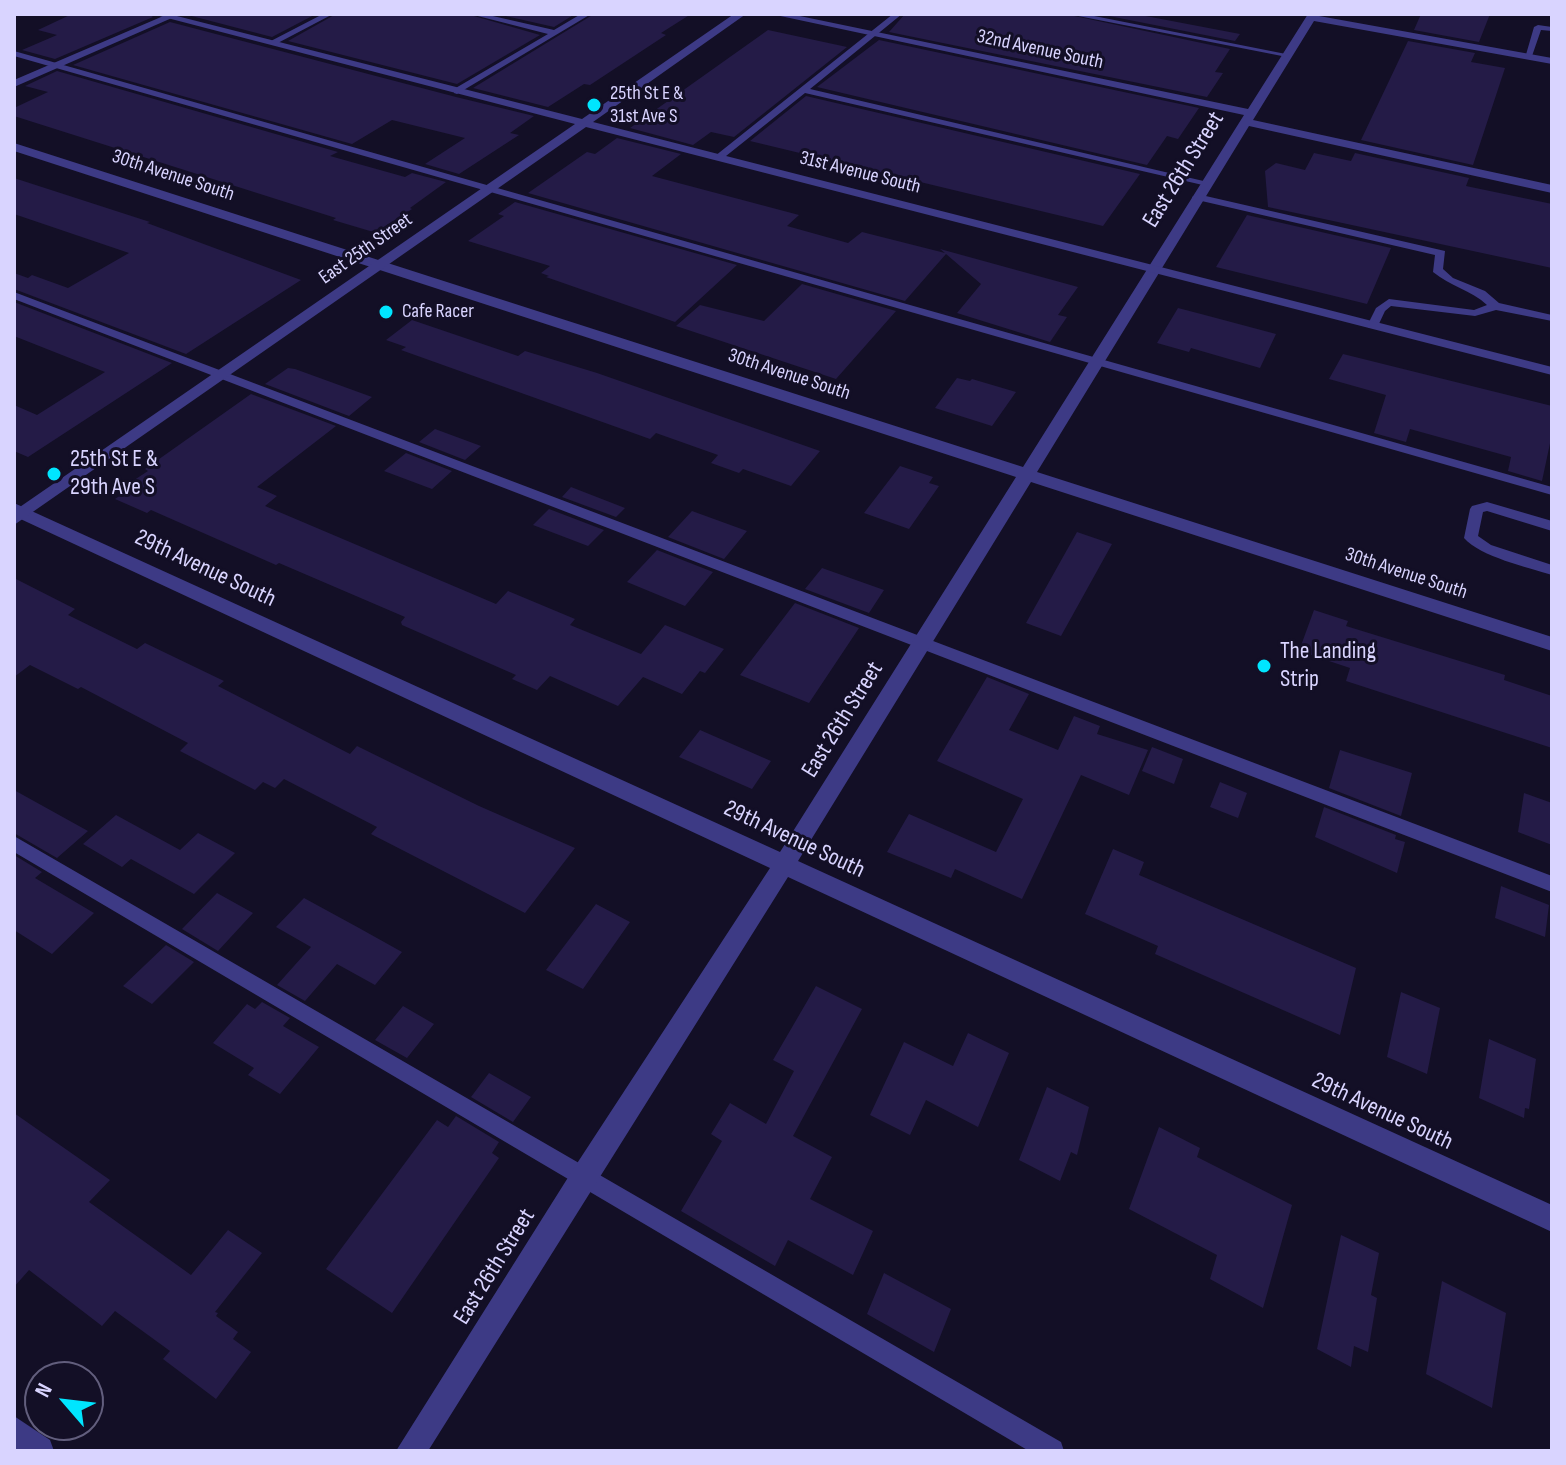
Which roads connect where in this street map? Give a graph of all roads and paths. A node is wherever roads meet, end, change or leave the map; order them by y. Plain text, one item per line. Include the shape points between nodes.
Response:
1 (329, 14) edge
2 (474, 14) edge
3 (587, 14) edge
4 (741, 14) edge
5 (776, 14) edge
6 (898, 14) edge
7 (1072, 14) edge
8 (167, 15) edge
9 (1312, 16) edge
10 (1552, 29) edge
11 (555, 33) junction
12 (875, 33) junction
13 (271, 43) junction
14 (14, 53) edge
15 (1287, 55) junction
16 (1528, 56) junction
17 (1552, 61) edge
18 (58, 65) junction
19 (14, 84) edge
20 (803, 90) junction
21 (457, 91) junction
22 (1247, 118) junction
23 (582, 123) junction
24 (14, 147) edge
25 (718, 158) junction
26 (1207, 183) junction
27 (487, 189) junction
28 (1552, 189) edge
29 (1197, 197) junction
30 (377, 266) junction
31 (1153, 269) junction
32 (14, 295) edge
33 (1495, 306) junction
34 (1552, 318) edge
35 (1373, 326) junction
36 (1095, 362) junction
37 (1552, 371) edge
38 (223, 373) junction
39 (1025, 474) junction
40 (1552, 491) edge
41 (17, 514) edge
42 (1552, 526) edge
43 (1552, 570) edge
44 (922, 642) junction
45 (1552, 644) edge
46 (14, 843) edge
47 (784, 863) junction
48 (1552, 884) edge
49 (583, 1177) junction
50 (1552, 1219) edge
51 (14, 1431) edge
52 (39, 1451) edge
53 (411, 1451) edge
54 (1052, 1451) edge

1 - 13 lane
2 - 11 lane
3 - 11 lane
4 - 23 street, East 25th Street
5 - 12 street, 32nd Avenue South
6 - 12 lane
7 - 15 lane
8 - 13 street, 31st Avenue South
8 - 18 street
9 - 15 street, East 26th Street
9 - 16 street
10 - 16 lane via 1538,27
11 - 21 lane
12 - 20 lane
12 - 22 street, 32nd Avenue South
13 - 21 street, 31st Avenue South
14 - 18 lane
15 - 22 street, East 26th Street
16 - 17 street
18 - 19 street
18 - 27 lane
20 - 25 lane
20 - 26 lane
21 - 23 street, 31st Avenue South
22 - 26 street, East 26th Street
22 - 28 street, 32nd Avenue South
23 - 25 street, 31st Avenue South
23 - 27 street, East 25th Street
24 - 30 street, 30th Avenue South
25 - 31 street, 31st Avenue South
26 - 29 street, East 26th Street
27 - 30 street, East 25th Street
27 - 36 lane
29 - 31 street, East 26th Street
29 - 33 lane via 1441,253 1439,275 1481,293
30 - 38 street, East 25th Street
30 - 39 street, 30th Avenue South
31 - 35 street, 31st Avenue South
31 - 36 street, East 26th Street
32 - 38 lane
33 - 34 lane
33 - 35 lane via 1475,313 1389,302
35 - 37 street, 31st Avenue South
36 - 39 street, East 26th Street
36 - 40 lane
38 - 41 street, East 25th Street
38 - 44 lane
39 - 44 street, East 26th Street
39 - 45 street, 30th Avenue South
41 - 47 street, 29th Avenue South
42 - 43 lane via 1487,506 1477,509 1471,538
44 - 47 street, East 26th Street
44 - 48 lane
46 - 49 lane
47 - 49 street, East 26th Street
47 - 50 street, 29th Avenue South
49 - 53 street, East 26th Street
49 - 54 lane
51 - 52 street

